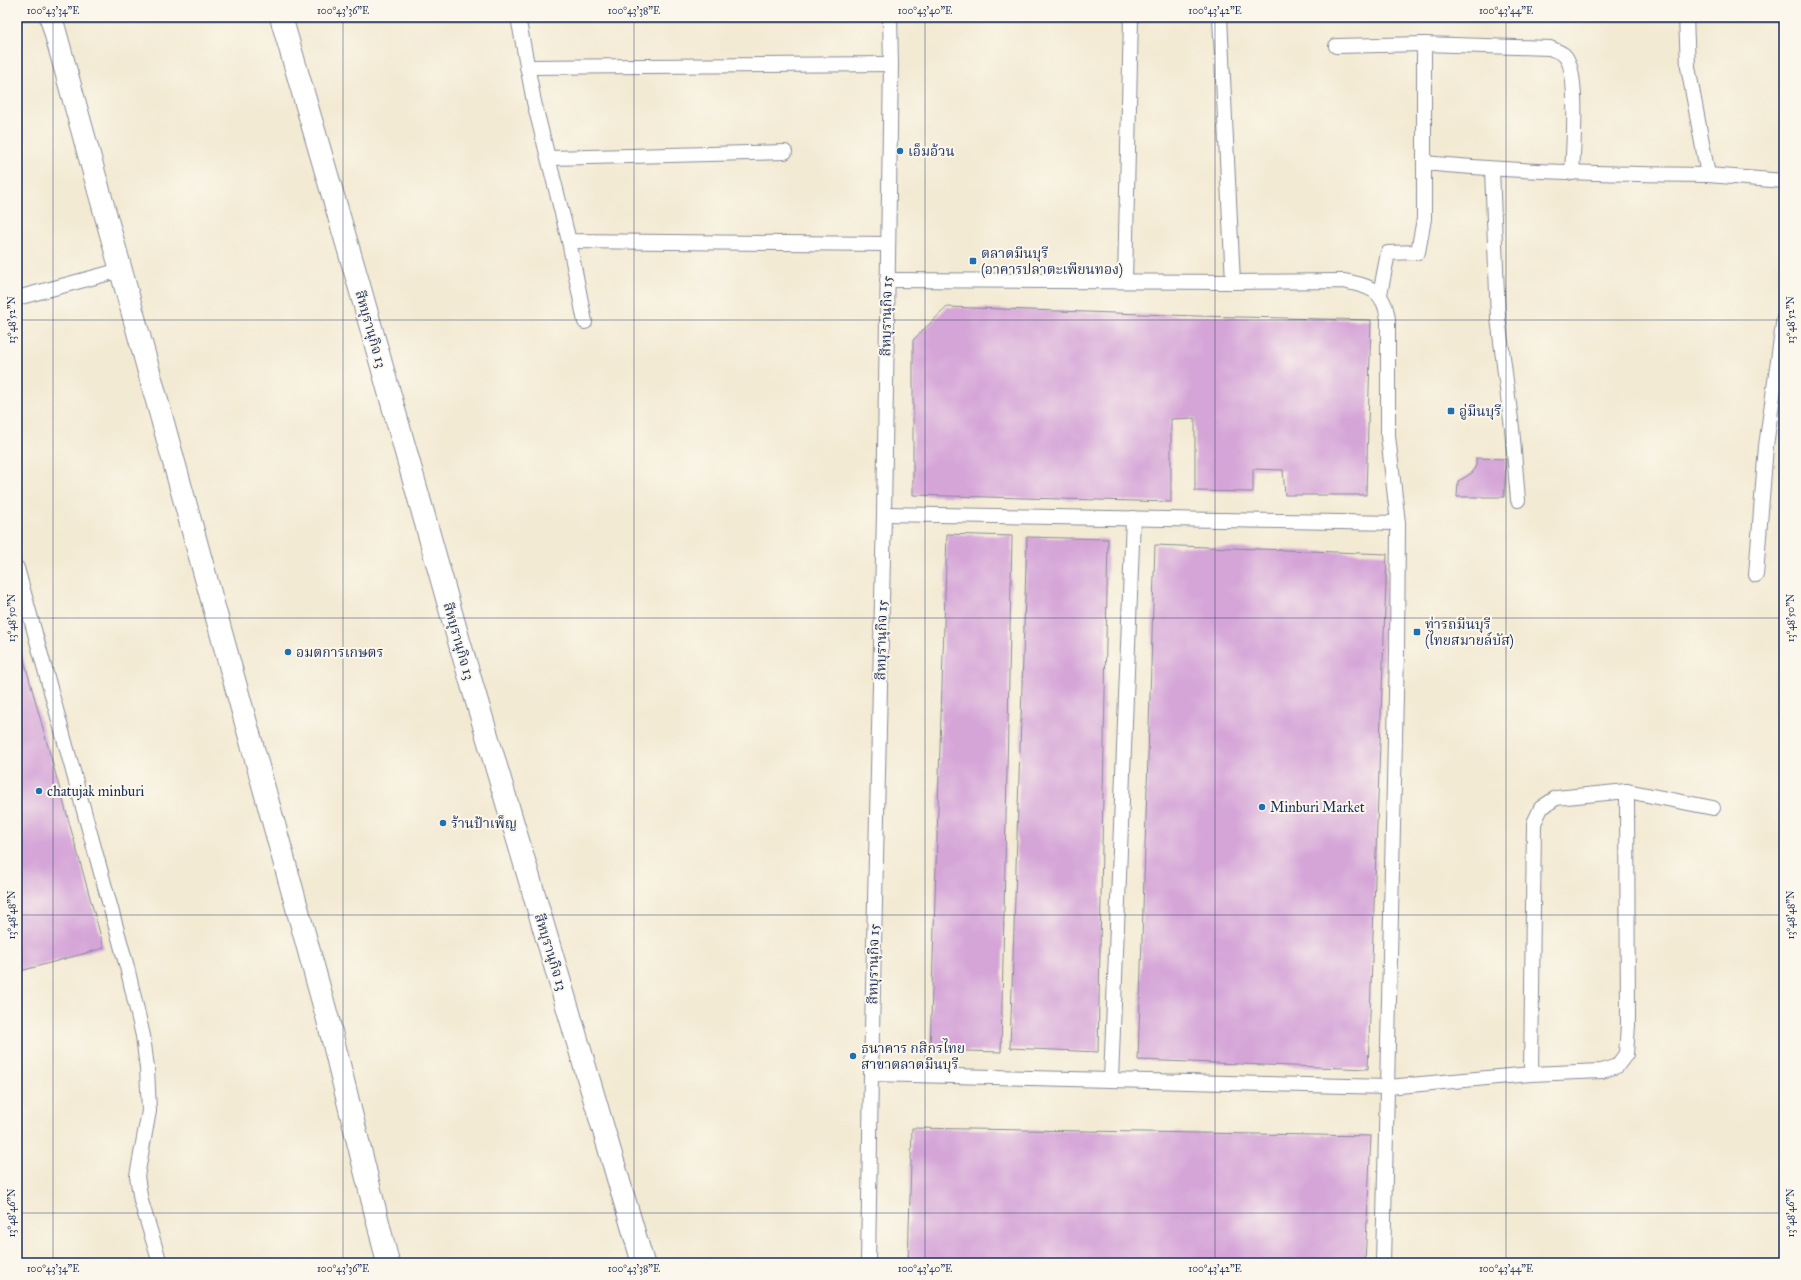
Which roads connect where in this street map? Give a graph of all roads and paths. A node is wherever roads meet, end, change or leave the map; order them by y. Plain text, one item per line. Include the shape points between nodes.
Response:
1 (51, 17) edge
2 (281, 17) edge
3 (518, 17) edge
4 (890, 17) edge
5 (1131, 17) edge
6 (1220, 17) edge
7 (1686, 17) edge
8 (1424, 44) junction
9 (1336, 46) dead end
10 (891, 64) junction
11 (527, 67) junction
12 (785, 152) dead end
13 (550, 158) junction
14 (1424, 163) junction
15 (1492, 170) junction
16 (1572, 173) junction
17 (1708, 176) junction
18 (1784, 181) edge
19 (569, 241) junction
20 (887, 244) junction
21 (121, 270) junction
22 (887, 280) junction
23 (1125, 282) junction
24 (1233, 282) junction
25 (1380, 294) junction
26 (17, 298) edge
27 (1784, 317) edge
28 (585, 322) dead end
29 (1518, 500) dead end
30 (884, 514) junction
31 (1133, 518) junction
32 (1398, 523) junction
33 (17, 568) edge
34 (1756, 575) dead end
35 (1627, 791) junction
36 (1713, 808) dead end
37 (871, 1074) junction
38 (1532, 1074) junction
39 (1111, 1080) junction
40 (1388, 1087) junction
41 (160, 1263) edge
42 (388, 1263) edge
43 (643, 1263) edge
44 (868, 1263) edge
45 (1383, 1263) edge

1 - 21 street
2 - 43 street, สีหบุรานุกิจ 13 via 458,641
3 - 11 lane
4 - 10 lane, สีหบุรานุกิจ 15
5 - 23 lane
6 - 24 lane
7 - 17 lane via 1688,67
8 - 9 lane
8 - 14 lane
8 - 16 lane via 1550,48 1564,55 1571,67 1574,97
10 - 11 lane
10 - 20 lane, สีหบุรานุกิจ 15
11 - 13 lane
12 - 13 lane
13 - 19 lane
14 - 15 lane
14 - 25 lane via 1424,219 1418,252 1388,253
15 - 16 lane
15 - 29 lane via 1498,318
16 - 17 lane
17 - 18 lane
19 - 20 lane
19 - 28 lane
20 - 22 lane, สีหบุรานุกิจ 15
21 - 26 lane
21 - 42 street via 326,1012
22 - 23 lane
22 - 30 lane, สีหบุรานุกิจ 15
23 - 24 lane
24 - 25 lane via 1343,281 1356,283
25 - 32 lane via 1386,306 1388,320 1388,436
27 - 34 lane via 1766,446
30 - 31 lane
30 - 37 lane, สีหบุรานุกิจ 15
31 - 32 lane
31 - 39 lane
32 - 40 lane
33 - 41 lane via 127,967 142,1036 147,1068 149,1111 137,1176 141,1201
35 - 36 lane
35 - 38 lane via 1556,798 1541,808 1534,823
35 - 38 lane via 1626,1054 1617,1066 1602,1071
37 - 39 lane
37 - 44 lane, สีหบุรานุกิจ 15
38 - 40 lane
39 - 40 lane
40 - 45 lane

